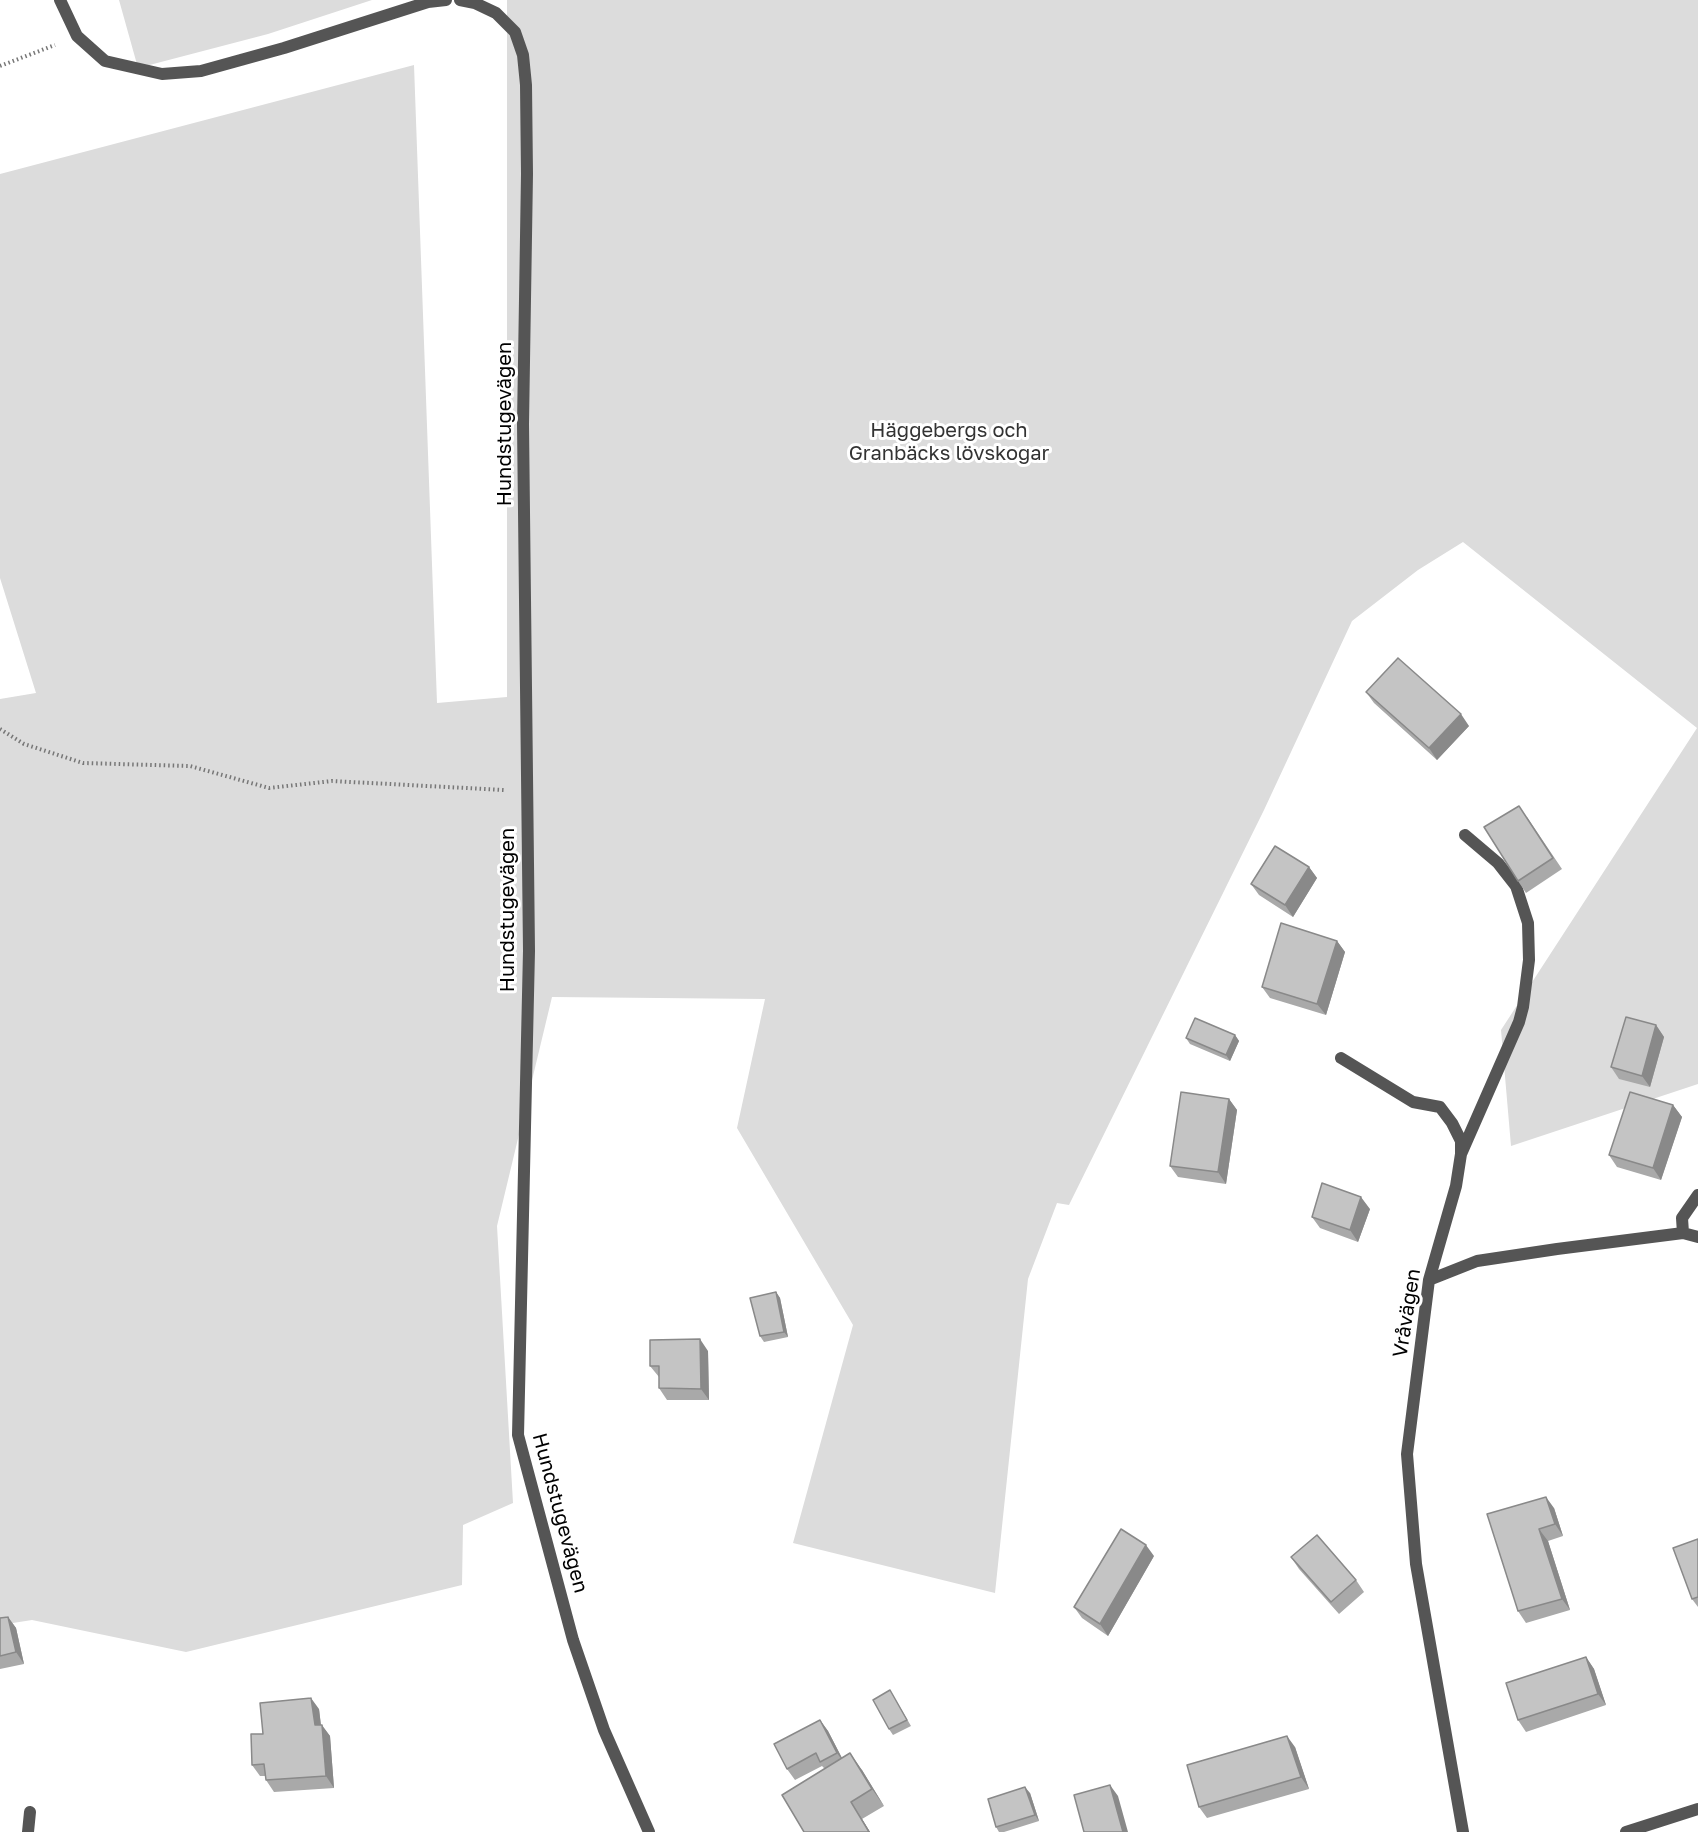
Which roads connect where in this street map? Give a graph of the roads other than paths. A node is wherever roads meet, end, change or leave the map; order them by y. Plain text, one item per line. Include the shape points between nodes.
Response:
1 (60, 0) edge
2 (446, 0) edge
3 (460, 0) edge
4 (1465, 834) dead end
5 (1341, 1058) dead end
6 (1461, 1154) junction
7 (1698, 1195) edge
8 (1683, 1233) junction
9 (1698, 1237) edge
10 (1429, 1280) junction
11 (1698, 1809) edge
12 (30, 1812) dead end
13 (28, 1832) edge
14 (649, 1832) edge
15 (1463, 1832) edge
16 (1626, 1832) edge

1 - 2 street via 77,36 105,61 162,74 201,71
3 - 14 street, Hundstugevägen via 496,13 515,32 523,55 526,85 523,424 529,951 518,1435 573,1640 604,1730
4 - 6 street, Vråvägen via 1498,863 1516,886 1528,923 1529,960 1519,1022
5 - 6 street via 1413,1102 1440,1107 1461,1141
6 - 10 street, Vråvägen via 1456,1186
7 - 8 street via 1682,1218
8 - 9 street
8 - 10 street via 1478,1261
10 - 15 street, Vråvägen via 1407,1454 1408,1485 1416,1564
11 - 16 street
12 - 13 street

